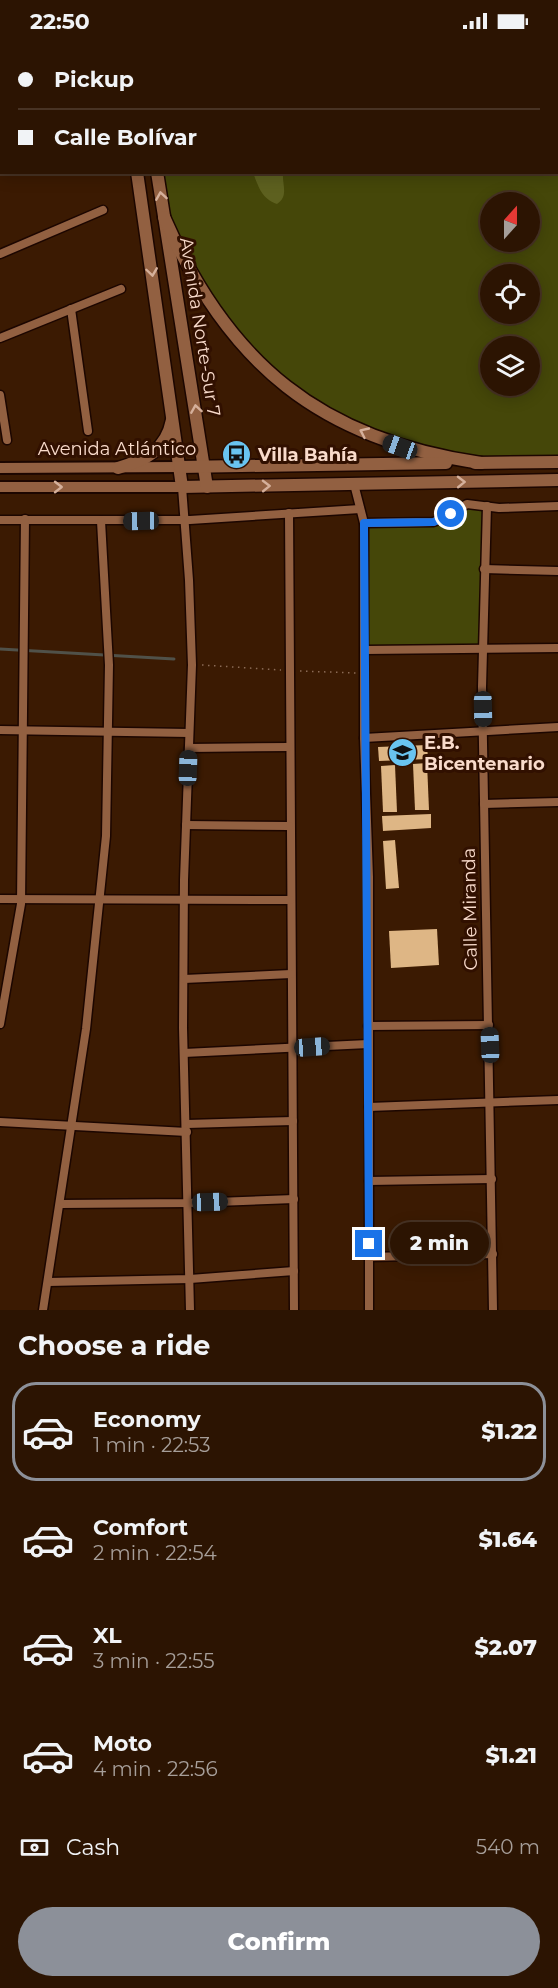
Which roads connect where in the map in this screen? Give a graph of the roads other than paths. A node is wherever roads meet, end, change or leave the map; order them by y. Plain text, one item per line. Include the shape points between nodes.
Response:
1 (137, 174) edge
2 (157, 174) edge
3 (103, 210) dead end
4 (164, 217) junction
5 (0, 254) edge
6 (122, 289) dead end
7 (71, 309) junction
8 (0, 338) edge
9 (0, 395) edge
10 (173, 416) junction
11 (88, 431) dead end
12 (7, 440) dead end
13 (558, 462) edge
14 (481, 463) junction
15 (180, 467) junction
16 (206, 467) junction
17 (0, 468) edge
18 (118, 468) junction
19 (558, 480) edge
20 (354, 484) junction
21 (0, 487) edge
22 (182, 487) junction
23 (207, 487) junction
24 (487, 506) junction
25 (558, 506) edge
26 (360, 509) junction
27 (289, 513) junction
28 (25, 519) junction
29 (0, 520) edge
30 (186, 520) junction
31 (101, 521) junction
32 (364, 523) junction
33 (484, 570) junction
34 (558, 571) edge
35 (558, 648) edge
36 (365, 650) junction
37 (483, 650) junction
38 (558, 728) edge
39 (0, 730) edge
40 (24, 730) junction
41 (483, 731) junction
42 (108, 732) junction
43 (189, 733) junction
44 (364, 738) junction
45 (289, 747) junction
46 (189, 748) junction
47 (558, 802) edge
48 (484, 804) junction
49 (186, 825) junction
50 (289, 826) junction
51 (0, 899) edge
52 (21, 899) junction
53 (100, 900) junction
54 (184, 900) junction
55 (290, 900) junction
56 (291, 974) junction
57 (184, 979) junction
58 (0, 1024) edge
59 (489, 1025) junction
60 (368, 1026) junction
61 (368, 1044) junction
62 (293, 1049) junction
63 (184, 1053) junction
64 (558, 1100) edge
65 (491, 1102) junction
66 (369, 1107) junction
67 (0, 1122) edge
68 (293, 1122) junction
69 (71, 1128) junction
70 (187, 1128) junction
71 (492, 1179) junction
72 (369, 1181) junction
73 (294, 1199) junction
74 (60, 1203) junction
75 (189, 1203) junction
76 (493, 1254) junction
77 (369, 1257) junction
78 (294, 1271) junction
79 (190, 1279) junction
80 (48, 1282) junction
81 (43, 1310) edge
82 (190, 1310) edge
83 (294, 1310) edge
84 (369, 1310) edge
85 (493, 1310) edge

1 -> 10 main road
4 -> 2 main road, Avenida Norte-Sur 7
3 - 5 street
14 -> 4 main road via 426,454 375,437 299,396 252,356 219,318 192,276
16 -> 4 main road, Avenida Norte-Sur 7
6 - 7 street
7 - 8 street
7 - 11 street
9 - 12 street
10 - 15 main road
10 - 18 main road via 166,438 154,453
13 - 14 main road, Avenida Atlántico
14 - 16 main road, Avenida Atlántico
15 - 16 main road, Avenida Atlántico
15 - 18 street, Avenida Atlántico
15 - 22 main road
16 - 23 main road, Avenida Norte-Sur 7
17 - 18 street, Avenida Atlántico
20 -> 19 main road
23 -> 20 main road
20 - 26 street
21 -> 22 street
22 - 23 main road
22 - 30 street
24 - 25 street
24 - 32 street via 461,506 434,522
24 - 33 street, Calle Miranda
26 - 27 street
26 - 32 street
27 - 30 street
27 - 45 street
28 - 29 street
28 - 31 street
28 - 40 street
30 - 31 street
30 - 43 street via 192,665
31 - 42 street via 109,665
32 - 36 street
33 - 34 street
33 - 37 street, Calle Miranda
35 - 37 street
36 - 37 street
36 - 44 street
37 - 41 street, Calle Miranda
38 - 41 street
39 - 40 street
40 - 42 street
40 - 52 street
41 - 44 street
41 - 48 street, Calle Miranda
42 - 43 street
42 - 53 street
43 - 46 street
44 - 60 street via 369,877
45 - 46 street
45 - 50 street
46 - 49 street
47 - 48 street
48 - 59 street, Calle Miranda
49 - 50 street
49 - 54 street
50 - 55 street
51 - 52 street
52 - 53 street
52 - 58 street
53 - 54 street
53 - 69 street
54 - 55 street
54 - 57 street
55 - 56 street
56 - 57 street
56 - 62 street
57 - 63 street
59 - 60 street
59 - 65 street, Calle Miranda
60 - 61 street
61 - 62 street
61 - 66 street
62 - 63 street
62 - 68 street
63 - 70 street
64 - 65 street
65 - 66 street
65 - 71 street, Calle Miranda
66 - 72 street
67 - 69 street
68 - 70 street
68 - 73 street
69 - 70 street
69 - 74 street
70 - 75 street
71 - 72 street
71 - 76 street, Calle Miranda
72 - 77 street
73 - 75 street
73 - 78 street
74 - 75 street
74 - 80 street
75 - 79 street
76 - 77 street
76 - 85 street, Calle Miranda
77 - 84 street
78 - 79 street
78 - 83 street
79 - 80 street
79 - 82 street
80 - 81 street

